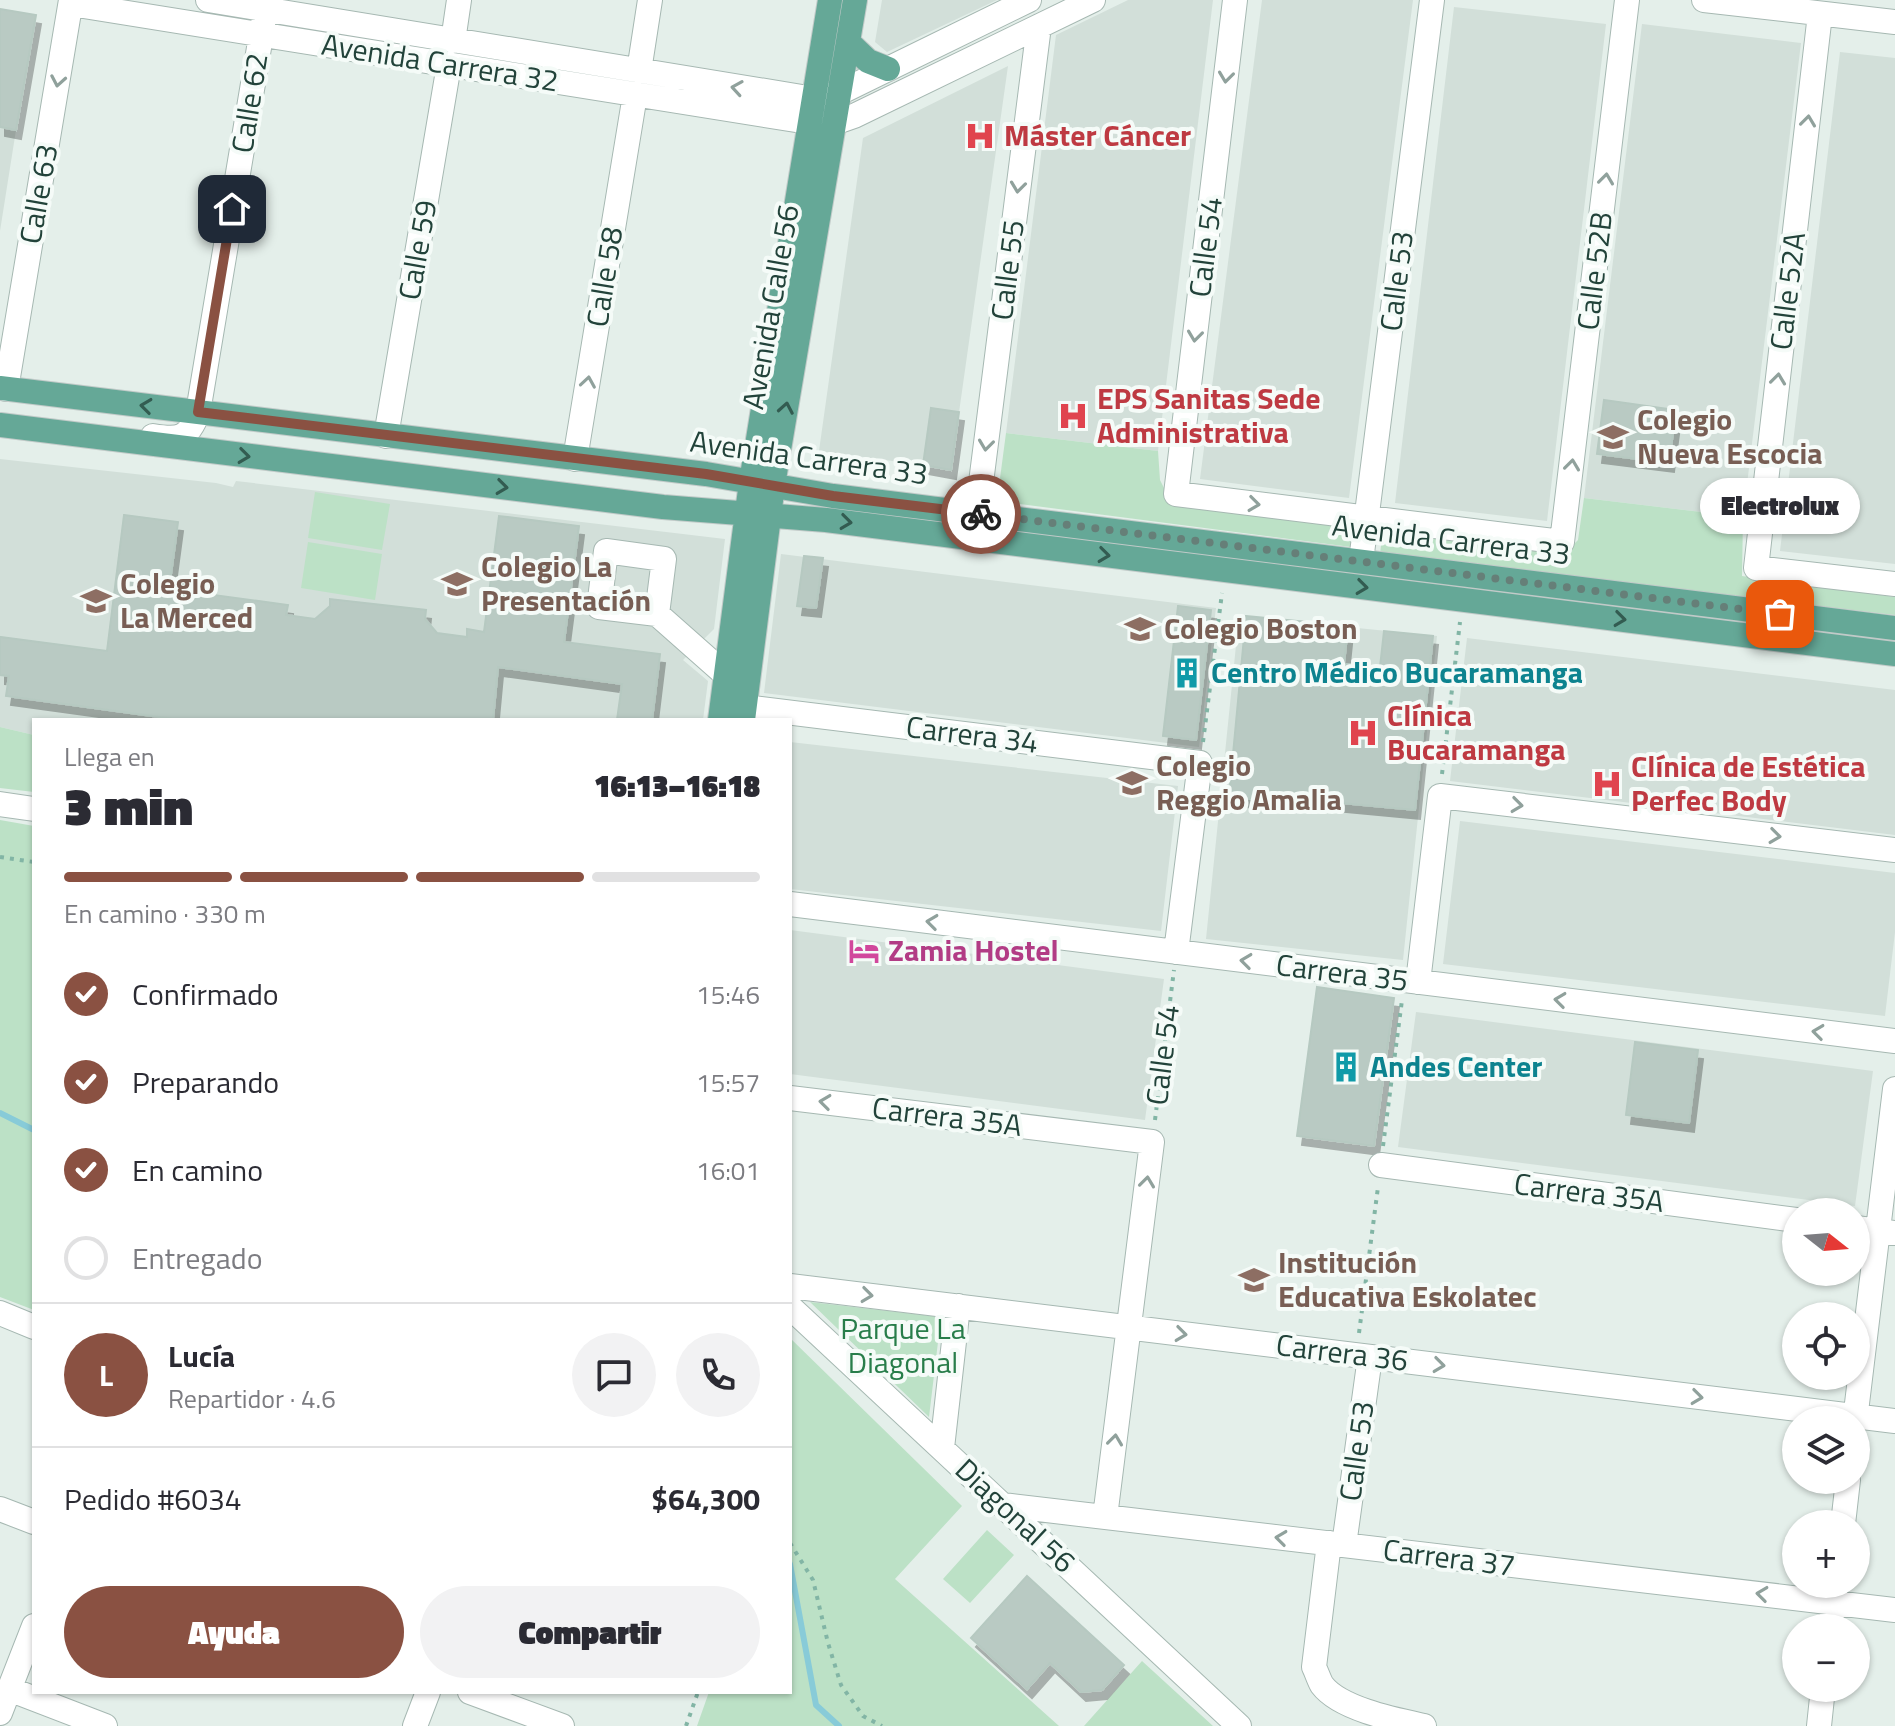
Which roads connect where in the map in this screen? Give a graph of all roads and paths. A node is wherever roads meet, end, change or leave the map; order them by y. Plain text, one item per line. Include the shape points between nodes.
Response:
1 (208, 0) edge
2 (459, 0) edge
3 (650, 0) edge
4 (830, 0) edge
5 (855, 0) edge
6 (1029, 0) edge
7 (1093, 0) edge
8 (1235, 0) edge
9 (1432, 0) edge
10 (1627, 0) edge
11 (1704, 0) edge
12 (71, 2) edge
13 (266, 5) edge
14 (984, 10) edge
15 (1820, 14) junction
16 (1895, 22) edge
17 (1039, 26) junction
18 (261, 35) junction
19 (453, 41) junction
20 (848, 42) junction
21 (449, 65) junction
22 (888, 69) junction
23 (637, 83) junction
24 (839, 93) junction
25 (819, 115) junction
26 (3, 388) edge
27 (198, 412) junction
28 (0, 425) edge
29 (51, 432) junction
30 (386, 436) junction
31 (181, 437) joint
32 (575, 459) junction
33 (762, 483) junction
34 (758, 514) junction
35 (977, 514) junction
36 (1367, 518) junction
37 (1361, 561) junction
38 (1895, 584) edge
39 (1222, 593) dead end
40 (657, 614) dead end
41 (1460, 622) dead end
42 (1895, 628) edge
43 (1895, 654) edge
44 (726, 675) junction
45 (743, 713) edge
46 (720, 718) edge
47 (789, 718) edge
48 (792, 718) edge
49 (1200, 763) junction
50 (1440, 796) junction
51 (0, 804) edge
52 (32, 809) edge
53 (1895, 850) edge
54 (0, 857) edge
55 (32, 862) edge
56 (792, 904) edge
57 (1176, 952) junction
58 (1418, 982) junction
59 (1895, 1041) edge
60 (1895, 1089) edge
61 (792, 1098) edge
62 (1152, 1142) junction
63 (1381, 1165) dead end
64 (1782, 1218) edge
65 (1876, 1230) edge
66 (792, 1286) edge
67 (958, 1306) junction
68 (792, 1309) edge
69 (0, 1313) edge
70 (32, 1326) edge
71 (1129, 1327) junction
72 (1370, 1357) junction
73 (1857, 1406) edge
74 (1782, 1409) edge
75 (1870, 1419) edge
76 (1895, 1421) edge
77 (942, 1448) junction
78 (1003, 1505) junction
79 (0, 1509) edge
80 (1105, 1517) junction
81 (32, 1521) edge
82 (1336, 1544) junction
83 (792, 1546) edge
84 (1782, 1588) edge
85 (1852, 1598) edge
86 (1895, 1610) edge
87 (32, 1631) edge
88 (9, 1689) junction
89 (427, 1694) edge
90 (475, 1694) edge
91 (697, 1694) edge
92 (1822, 1702) edge
93 (0, 1713) edge
94 (105, 1726) edge
95 (415, 1726) edge
96 (562, 1726) edge
97 (686, 1726) edge
98 (882, 1726) edge
99 (1239, 1726) edge
100 (1424, 1726) edge
101 (1819, 1726) edge

1 - 13 street, Avenida Carrera 32
2 - 19 street
3 - 23 street, Calle 58
4 - 25 main road, Avenida Calle 56
5 - 20 main road, Avenida Calle 56
6 - 14 street
7 - 17 street
8 -> 36 street, Calle 54 via 1176,494
9 - 36 street, Calle 53
36 -> 10 street, Calle 52B via 1562,542
11 - 15 street
12 - 18 street, Avenida Carrera 32
12 -> 26 street, Calle 63
13 - 18 street, Calle 62
13 - 19 street, Avenida Carrera 32
14 - 22 street
15 - 16 street
38 -> 15 street, Calle 52A via 1756,568
17 - 25 street via 854,116
17 -> 35 street, Calle 55
18 - 21 street, Avenida Carrera 32
18 - 27 street, Calle 62
19 - 23 street, Avenida Carrera 32
20 - 22 main road via 868,61
20 - 24 main road, Avenida Calle 56
21 - 23 street, Avenida Carrera 32
21 - 30 street, Calle 59
22 - 24 street
23 - 25 street, Avenida Carrera 32
32 -> 23 street, Calle 58
24 - 25 main road, Avenida Calle 56
25 - 33 main road, Avenida Calle 56
27 -> 26 main road, Avenida Carrera 33
27 - 30 main road, Avenida Carrera 33
27 - 31 street, Calle 62
28 - 29 main road, Avenida Carrera 33
29 - 31 street, Avenida Carrera 33 via 82,427
29 -> 34 main road, Avenida Carrera 33
30 - 32 main road, Avenida Carrera 33
32 - 33 main road, Avenida Carrera 33
33 - 34 main road, Avenida Calle 56
33 - 35 main road, Avenida Carrera 33
34 -> 43 main road, Avenida Carrera 33
34 - 44 main road, Avenida Calle 56
34 - 45 main road, Avenida Calle 56
35 - 37 main road, Avenida Carrera 33
36 - 37 street, Calle 53
37 - 42 main road, Avenida Carrera 33
39 - 49 path
40 - 44 street
41 - 50 path
44 - 46 main road, Avenida Calle 56
45 - 47 street, Carrera 34
48 - 49 street, Carrera 34
49 - 57 street
50 -> 53 street
50 - 58 street
51 - 52 street
54 - 55 path
57 -> 56 street, Carrera 35
58 -> 57 street, Carrera 35
57 - 62 path, Calle 54
59 -> 58 street, Carrera 35
60 - 65 street
62 -> 61 street, Carrera 35A
71 -> 62 street, Calle 54
63 - 64 street, Carrera 35A
65 - 73 street
66 -> 67 street, Carrera 36
67 - 71 street, Carrera 36
67 - 77 street
68 - 77 street, Diagonal 56
69 - 70 street
71 -> 72 street, Carrera 36
80 -> 71 street, Calle 54
72 -> 74 street, Carrera 36
72 - 82 street, Calle 53
75 - 76 street, Carrera 36
77 - 78 street, Diagonal 56
78 - 80 street, Carrera 37
78 - 99 street, Diagonal 56
79 - 81 street
82 -> 80 street, Carrera 37
84 -> 82 street, Carrera 37
82 - 100 street, Calle 53 via 1314,1667 1321,1683 1348,1703
83 - 98 path via 813,1580 841,1685 863,1716
85 - 86 street, Carrera 37
87 - 88 street
88 - 93 street
88 - 94 street
89 - 95 street
90 - 96 street
91 - 97 path
92 - 101 street

